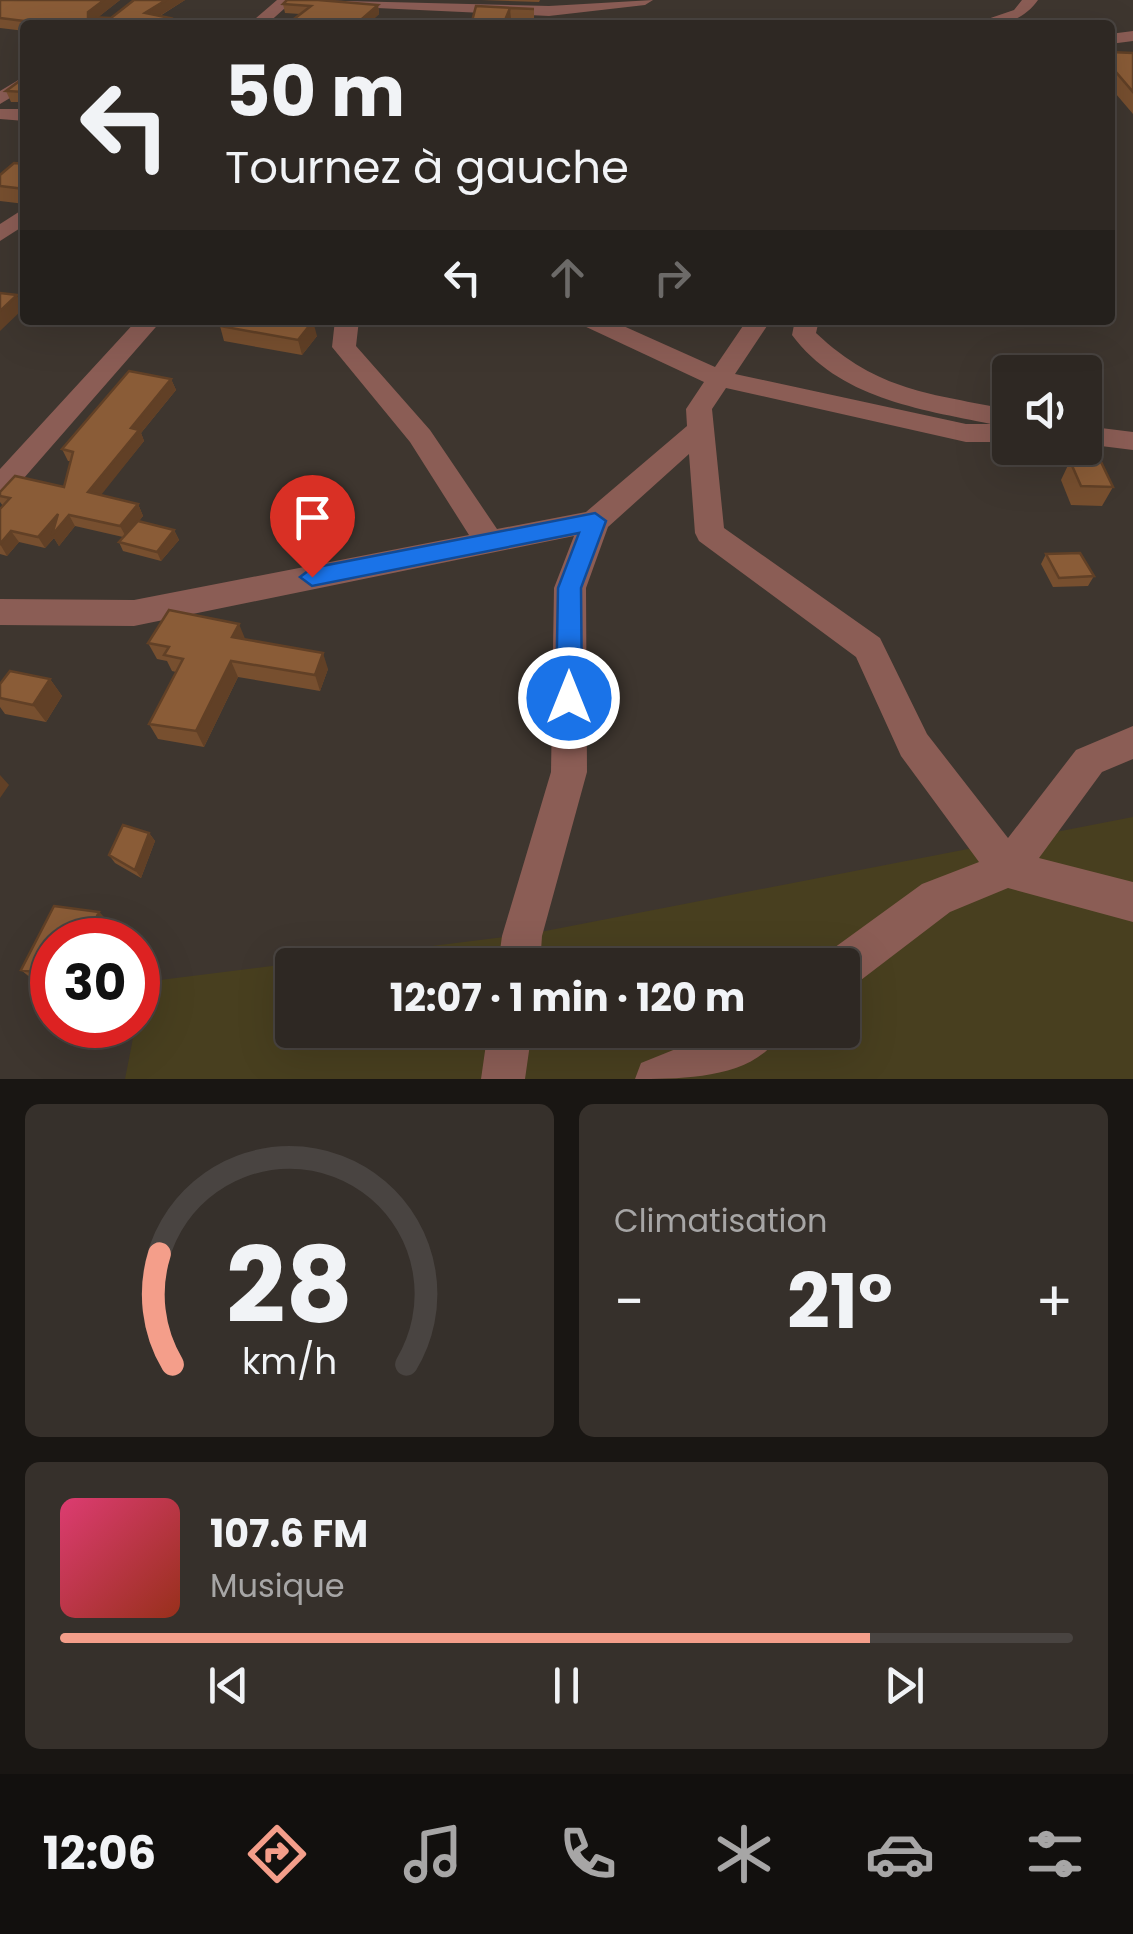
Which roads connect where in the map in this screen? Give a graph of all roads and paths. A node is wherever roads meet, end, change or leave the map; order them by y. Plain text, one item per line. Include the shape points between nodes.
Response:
1 (286, 0) edge
2 (313, 0) edge
3 (645, 0) edge
4 (1030, 0) edge
5 (424, 1) edge
6 (549, 11) junction
7 (262, 20) edge
8 (407, 20) edge
9 (567, 20) edge
10 (996, 20) edge
11 (17, 218) edge
12 (0, 235) edge
13 (146, 325) edge
14 (346, 325) edge
15 (601, 325) edge
16 (756, 325) edge
17 (805, 325) edge
18 (720, 379) junction
19 (992, 416) edge
20 (699, 430) junction
21 (992, 433) edge
22 (1102, 437) edge
23 (1133, 441) edge
24 (0, 487) edge
25 (595, 521) junction
26 (489, 542) junction
27 (0, 612) edge
28 (1133, 742) edge
29 (1008, 869) junction
30 (1133, 902) edge
31 (520, 948) edge
32 (860, 955) edge
33 (507, 1048) edge
34 (733, 1048) edge
35 (503, 1079) edge
36 (657, 1079) edge

1 - 7 street
2 - 5 street
3 - 6 street
4 - 10 street via 1020,13
5 - 6 street
5 - 8 street
6 - 9 street
11 - 12 street
13 - 24 street
14 - 26 street via 344,348 420,436
15 - 18 street
16 - 18 street
17 - 19 street via 804,335 840,369 899,396
18 - 20 street via 699,408
18 - 21 street
20 - 25 street
20 - 29 street via 710,533 868,648 914,745
22 - 23 street
25 - 26 street
25 - 31 street via 570,588 569,772
26 - 27 street via 134,613
28 - 29 street via 1089,761
29 - 30 street
29 - 32 street via 936,898
33 - 35 street
34 - 36 street

